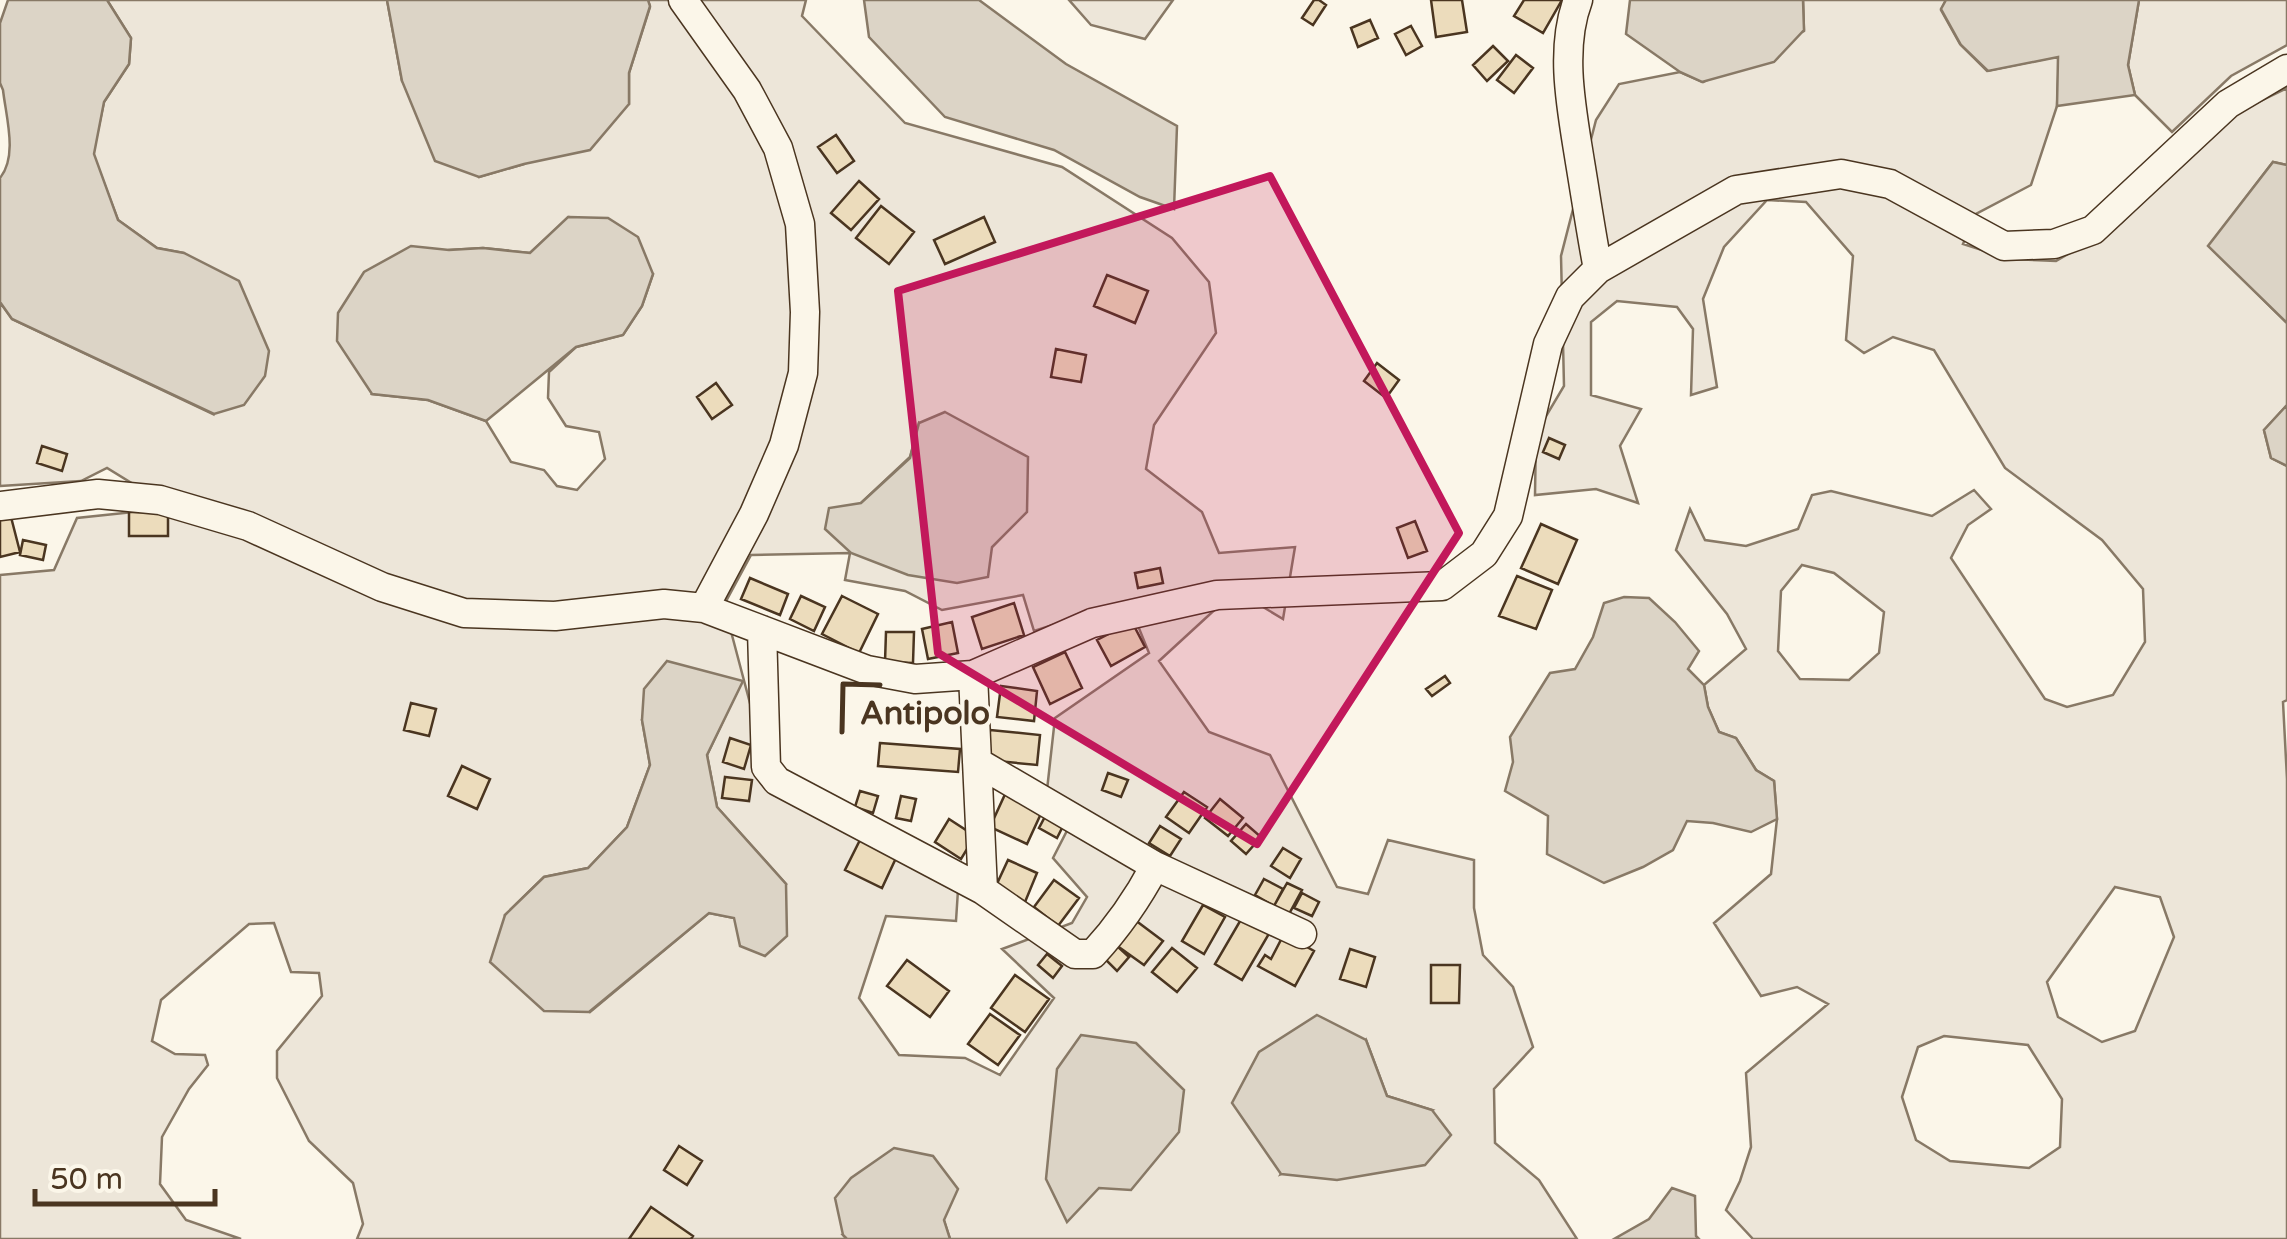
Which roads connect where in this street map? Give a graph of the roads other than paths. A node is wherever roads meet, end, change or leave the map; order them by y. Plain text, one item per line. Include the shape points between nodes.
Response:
1 (684, 0) edge
2 (1578, 0) edge
3 (2287, 69) edge
4 (1598, 269) junction
5 (0, 506) edge
6 (704, 608) junction
7 (762, 630) junction
8 (974, 675) junction
9 (977, 762) junction
10 (1155, 866) junction
11 (983, 890) junction
12 (1302, 934) dead end

1 - 6 street via 778,148 800,224 805,312 803,372 784,445
2 - 4 street via 1571,18 1569,91
3 - 4 street via 2228,104 2093,230 2054,244 2004,246 1890,184 1841,174 1736,190
4 - 8 street via 1570,296 1548,344 1508,516 1484,554 1442,586 1217,596 1092,623
5 - 6 street via 98,494 160,500 248,526 382,588 464,614
6 - 7 street
7 - 8 street via 867,670 915,679
7 - 11 street via 766,766 778,781
8 - 9 street
9 - 10 street
9 - 11 street
10 - 11 street via 1093,954 1076,954
10 - 12 street

